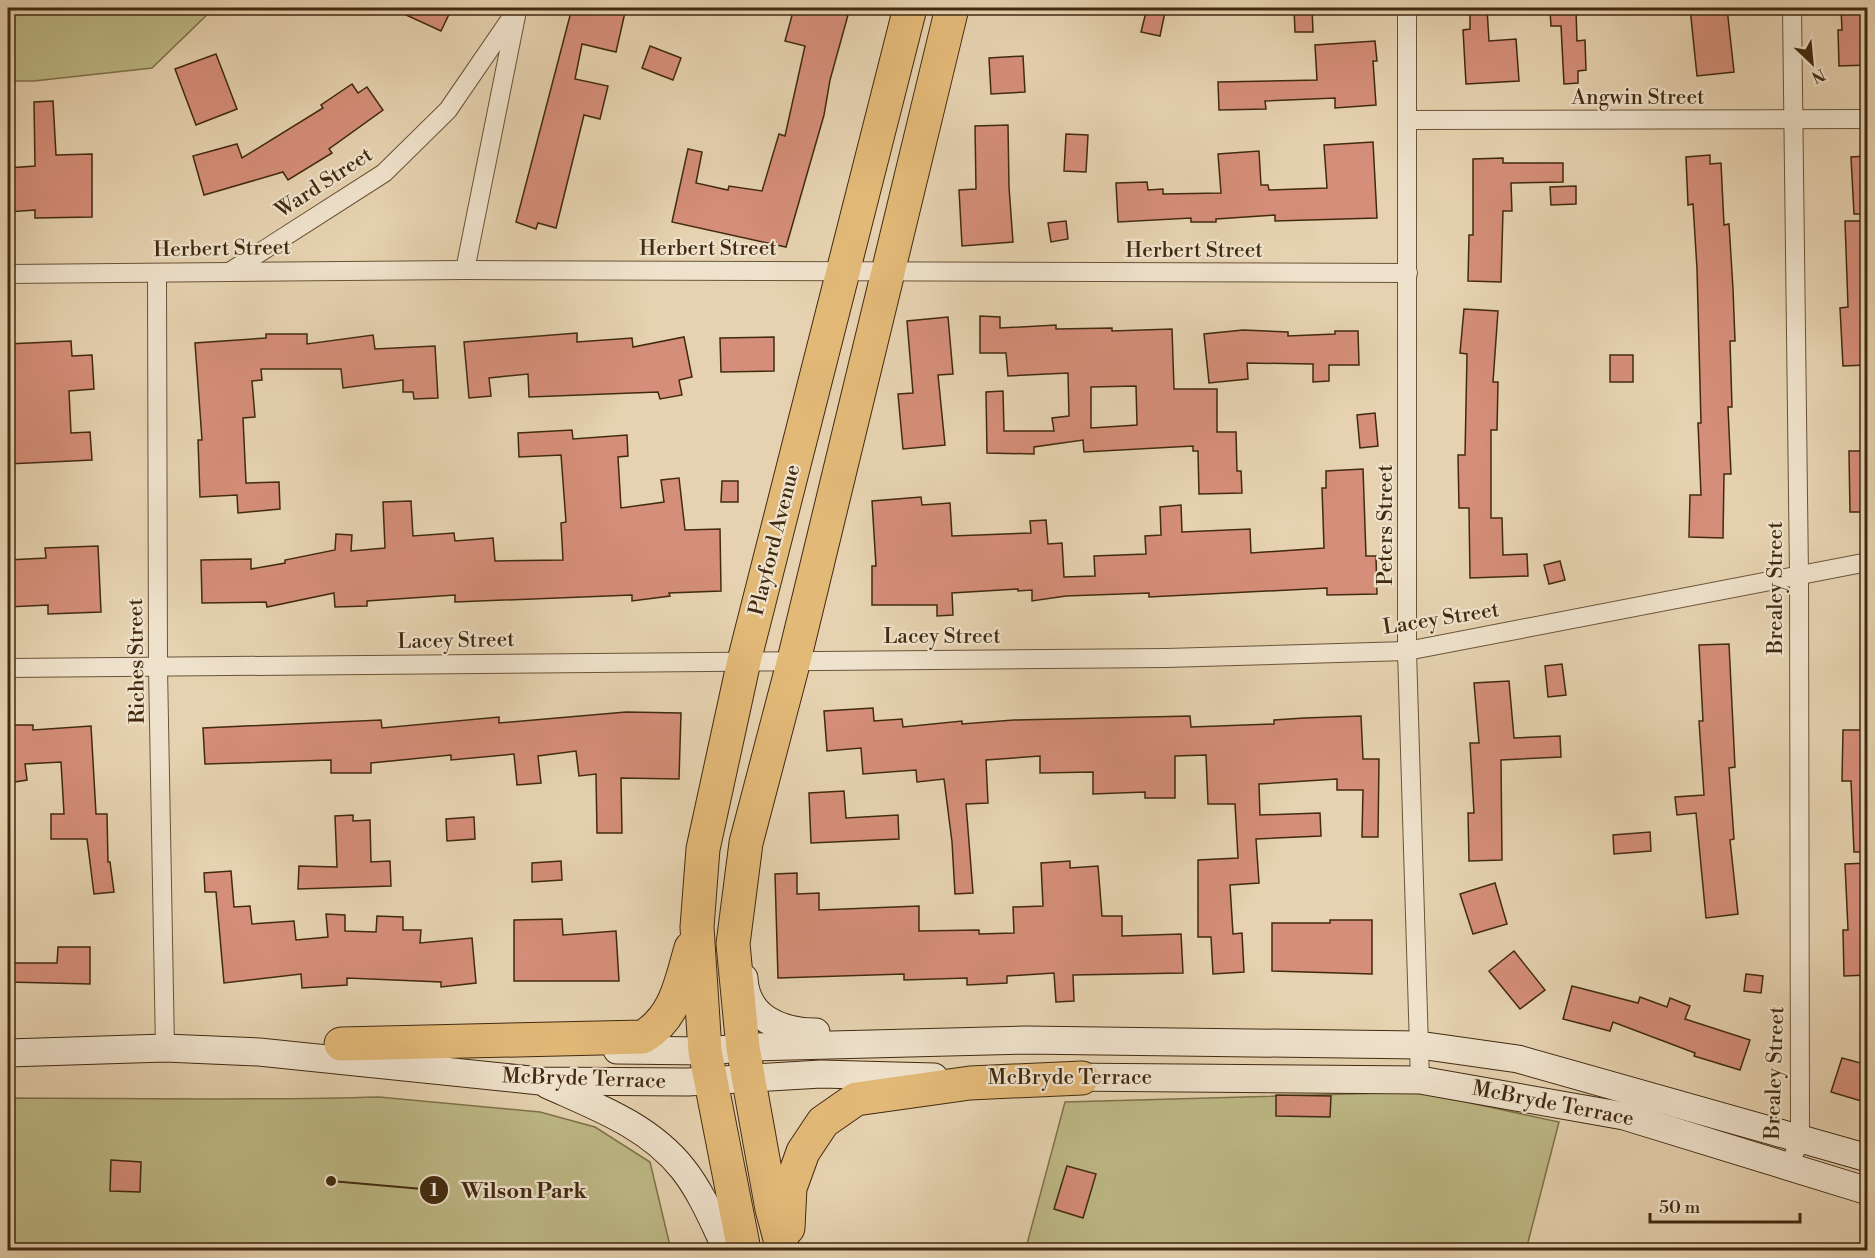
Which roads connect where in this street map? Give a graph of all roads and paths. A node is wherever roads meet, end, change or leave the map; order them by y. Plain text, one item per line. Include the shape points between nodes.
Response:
1 (518, 8) edge
2 (910, 8) edge
3 (952, 8) edge
4 (1407, 8) edge
5 (1792, 8) edge
6 (1868, 119) edge
7 (1409, 120) junction
8 (1793, 121) junction
9 (465, 270) junction
10 (231, 271) junction
11 (844, 271) junction
12 (8, 273) edge
13 (157, 273) junction
14 (889, 273) junction
15 (1408, 273) junction
16 (1868, 562) edge
17 (1799, 576) junction
18 (1407, 651) junction
19 (794, 660) junction
20 (744, 661) junction
21 (159, 667) junction
22 (8, 668) edge
23 (742, 869) junction
24 (697, 927) junction
25 (1025, 1040) junction
26 (907, 1042) junction
27 (341, 1044) junction
28 (1419, 1045) junction
29 (165, 1048) junction
30 (259, 1052) junction
31 (8, 1053) edge
32 (746, 1063) junction
33 (708, 1065) junction
34 (1082, 1078) junction
35 (1133, 1078) junction
36 (1420, 1080) junction
37 (540, 1081) junction
38 (1800, 1139) junction
39 (1868, 1158) edge
40 (1790, 1167) junction
41 (1868, 1191) edge
42 (727, 1251) edge
43 (744, 1251) edge
44 (783, 1251) edge
45 (790, 1251) edge

1 - 9 street, Ward Street
1 - 10 street, Ward Street via 448,110 384,173
2 - 11 highway, Playford Avenue
3 - 14 highway
4 - 7 street, Peters Street
5 - 8 street, Brealey Street
6 - 8 street, Angwin Street
7 - 8 street, Angwin Street
7 - 15 street, Peters Street
8 - 17 street, Brealey Street
9 - 10 street, Herbert Street
9 - 11 street, Herbert Street
10 - 13 street, Herbert Street
11 - 14 street, Herbert Street
11 - 20 highway, Playford Avenue
12 - 13 street, Herbert Street
13 - 21 street, Riches Street
14 - 15 street, Herbert Street
14 - 19 highway
15 - 18 street, Peters Street
16 - 17 street, Lacey Street
17 - 18 street, Lacey Street
17 - 38 street, Brealey Street
18 - 19 street, Lacey Street via 1166,658
18 - 28 street, Peters Street
19 - 20 street, Lacey Street
19 - 23 highway
20 - 21 street, Lacey Street
20 - 24 highway, Playford Avenue via 703,849
21 - 22 street, Lacey Street
21 - 29 street, Riches Street
23 - 26 main road via 744,988 754,1009 769,1023 797,1032 854,1032
23 - 32 highway via 733,944
24 - 27 highway via 670,1012 644,1037
24 - 33 highway, Playford Avenue
25 - 26 main road, McBryde Terrace
25 - 28 main road, McBryde Terrace
25 - 35 main road via 1068,1057 1132,1057
26 - 32 main road, McBryde Terrace
27 - 30 main road, McBryde Terrace
27 - 33 main road, McBryde Terrace
28 - 36 street, Peters Street
28 - 38 main road, McBryde Terrace via 1518,1059
29 - 30 main road, McBryde Terrace
29 - 31 main road, McBryde Terrace
30 - 37 main road, McBryde Terrace
32 - 33 main road, McBryde Terrace
32 - 34 main road, McBryde Terrace via 820,1074
32 - 44 highway
33 - 37 main road, McBryde Terrace via 688,1082
33 - 43 highway, Playford Avenue
34 - 35 main road, McBryde Terrace
34 - 45 highway via 970,1083 856,1099 823,1122 803,1152 790,1188
35 - 36 main road, McBryde Terrace
36 - 40 main road, McBryde Terrace via 1624,1116
37 - 42 main road via 635,1126 667,1150 701,1196
38 - 39 main road, McBryde Terrace
38 - 40 street, Brealey Street
40 - 41 main road, McBryde Terrace

